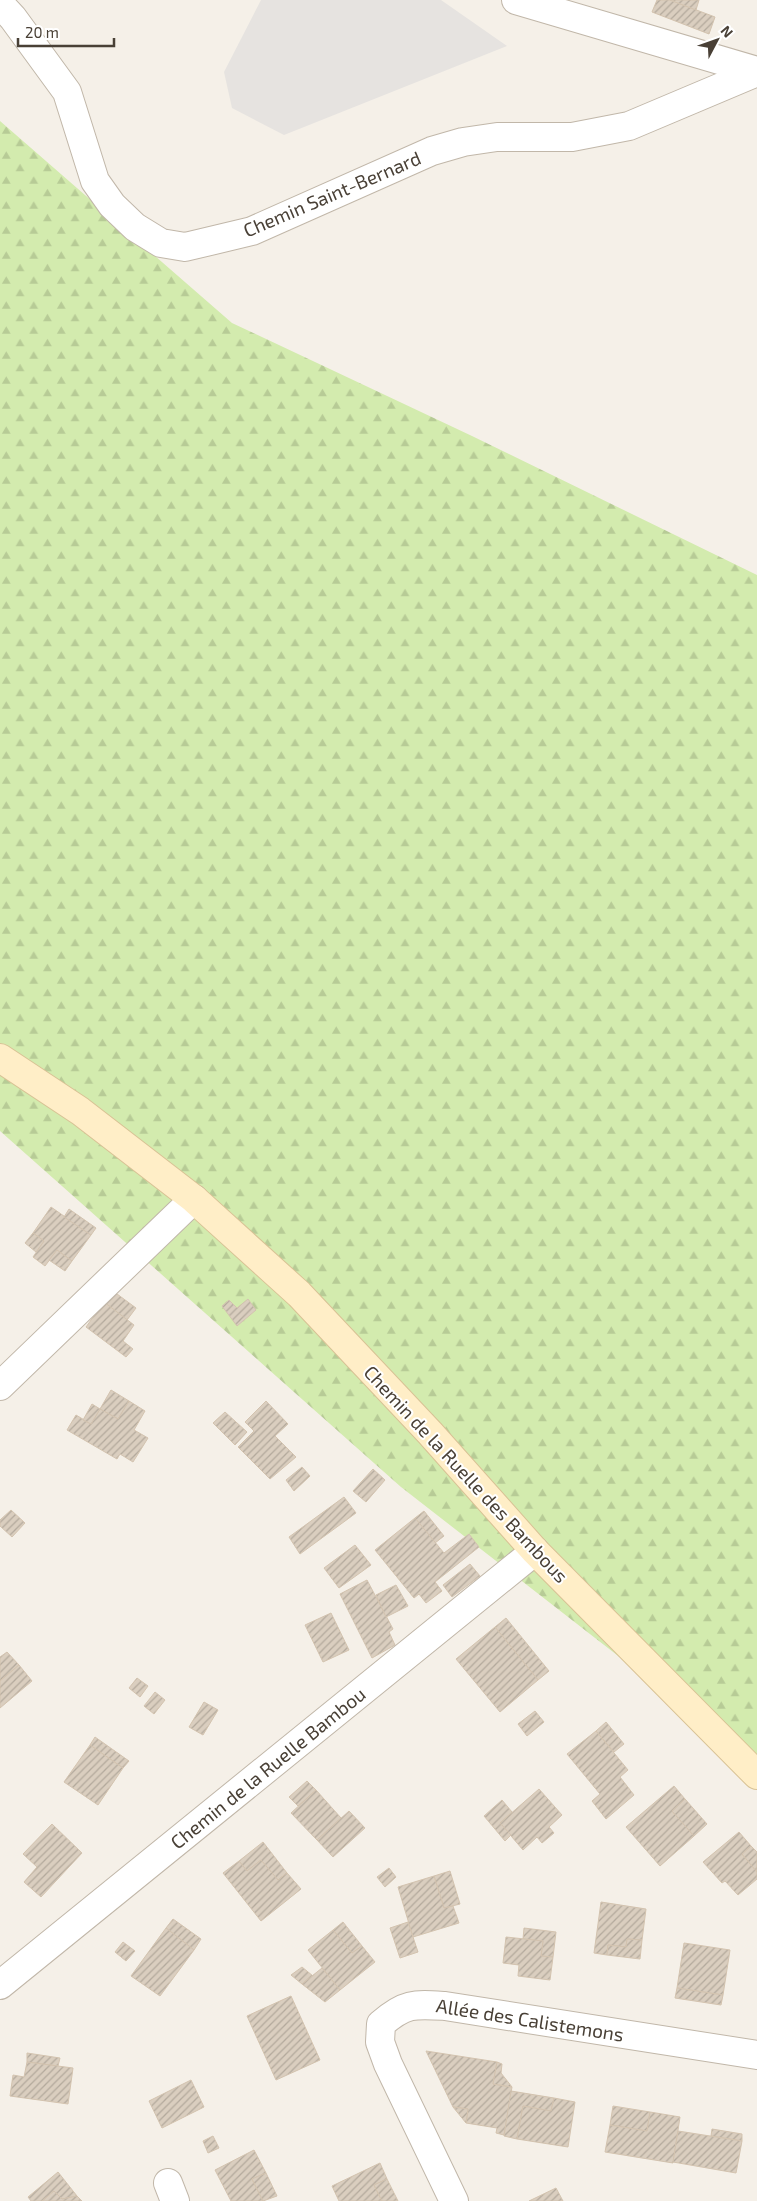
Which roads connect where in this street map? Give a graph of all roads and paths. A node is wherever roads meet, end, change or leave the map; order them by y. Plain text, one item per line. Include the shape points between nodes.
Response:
1 (516, 0) edge
2 (0, 4) edge
3 (757, 72) edge
4 (0, 1058) edge
5 (194, 1199) junction
6 (0, 1386) edge
7 (535, 1551) junction
8 (757, 1774) edge
9 (0, 1985) edge
10 (757, 2056) edge
11 (454, 2201) edge

1 - 3 street
2 - 3 street, Chemin Saint-Bernard via 67,92 95,181 112,205 135,227 161,243 185,247 252,231 432,151 497,137 572,137 629,126
4 - 5 street, Chemin de la Ruelle des Bambous via 80,1111
5 - 6 street
5 - 7 street, Chemin de la Ruelle des Bambous via 299,1294
7 - 8 street, Chemin de la Ruelle des Bambous
7 - 9 street, Chemin de la Ruelle Bambou
10 - 11 street, Allée des Calistemons via 445,2006 420,2004 398,2010 381,2024 380,2042

